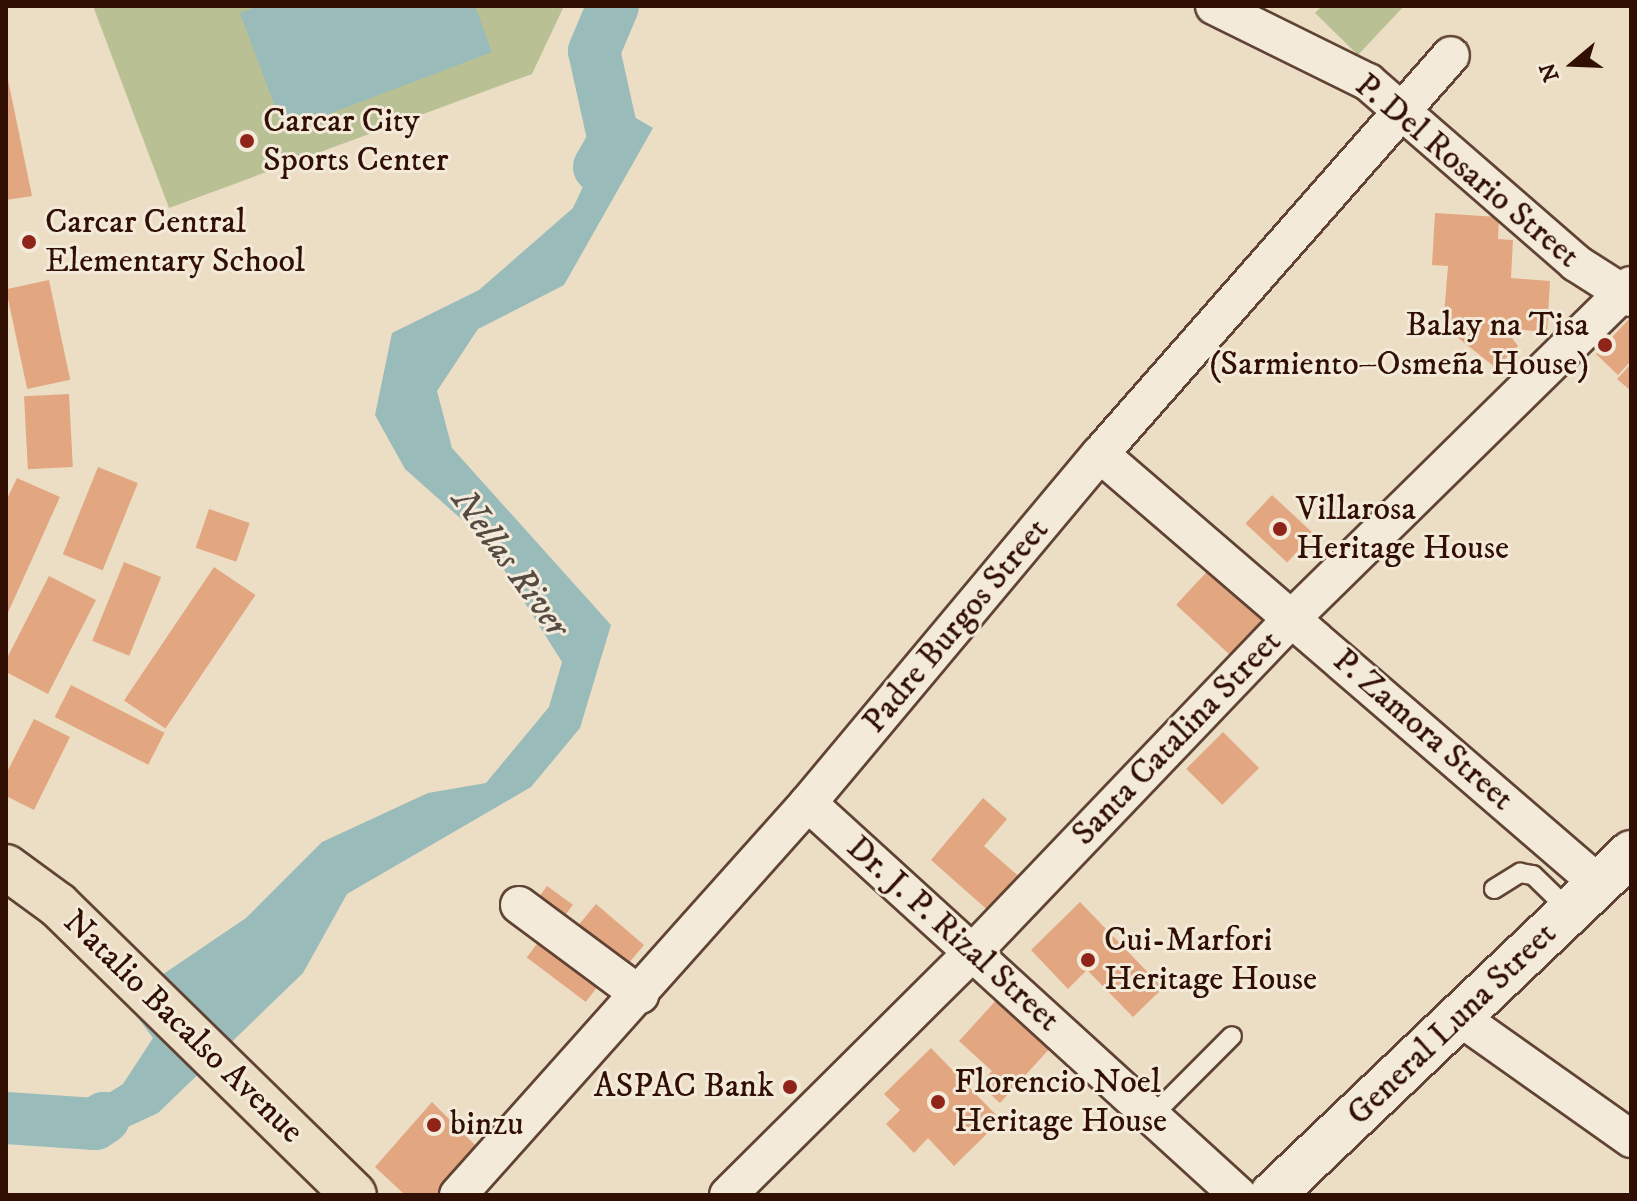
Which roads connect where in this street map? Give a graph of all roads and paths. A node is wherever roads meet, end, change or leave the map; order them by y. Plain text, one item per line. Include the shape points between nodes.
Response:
1 (1214, 6) edge
2 (1451, 55) dead end
3 (1401, 108) junction
4 (1629, 291) edge
5 (1100, 454) junction
6 (1292, 618) junction
7 (808, 803) junction
8 (1631, 853) edge
9 (6, 867) edge
10 (1494, 889) dead end
11 (1584, 897) junction
12 (519, 905) dead end
13 (974, 951) junction
14 (640, 995) junction
15 (1459, 1017) junction
16 (1232, 1036) dead end
17 (1154, 1114) junction
18 (1631, 1139) edge
19 (354, 1195) edge
20 (458, 1195) edge
21 (728, 1195) edge
22 (1238, 1195) edge
23 (1272, 1195) edge

1 - 3 street, P. Del Rosario Street via 1368,82
2 - 3 street, Padre Burgos Street
3 - 4 street, P. Del Rosario Street via 1576,263
3 - 5 street, Padre Burgos Street
4 - 6 street, Santa Catalina Street
5 - 6 street, P. Zamora Street
5 - 7 street, Padre Burgos Street
6 - 11 street, P. Zamora Street
6 - 13 street, Santa Catalina Street
7 - 13 street, Dr. J. P. Rizal Street
7 - 14 street, Padre Burgos Street
8 - 11 street, General Luna Street
9 - 19 highway, Natalio Bacalso Avenue via 58,905
10 - 11 lane via 1520,873
11 - 15 street, General Luna Street
12 - 14 street
13 - 17 street, Dr. J. P. Rizal Street
13 - 21 street, Santa Catalina Street
14 - 20 street, Padre Burgos Street
15 - 18 street
15 - 23 street, General Luna Street
16 - 17 lane
17 - 22 street, Dr. J. P. Rizal Street

